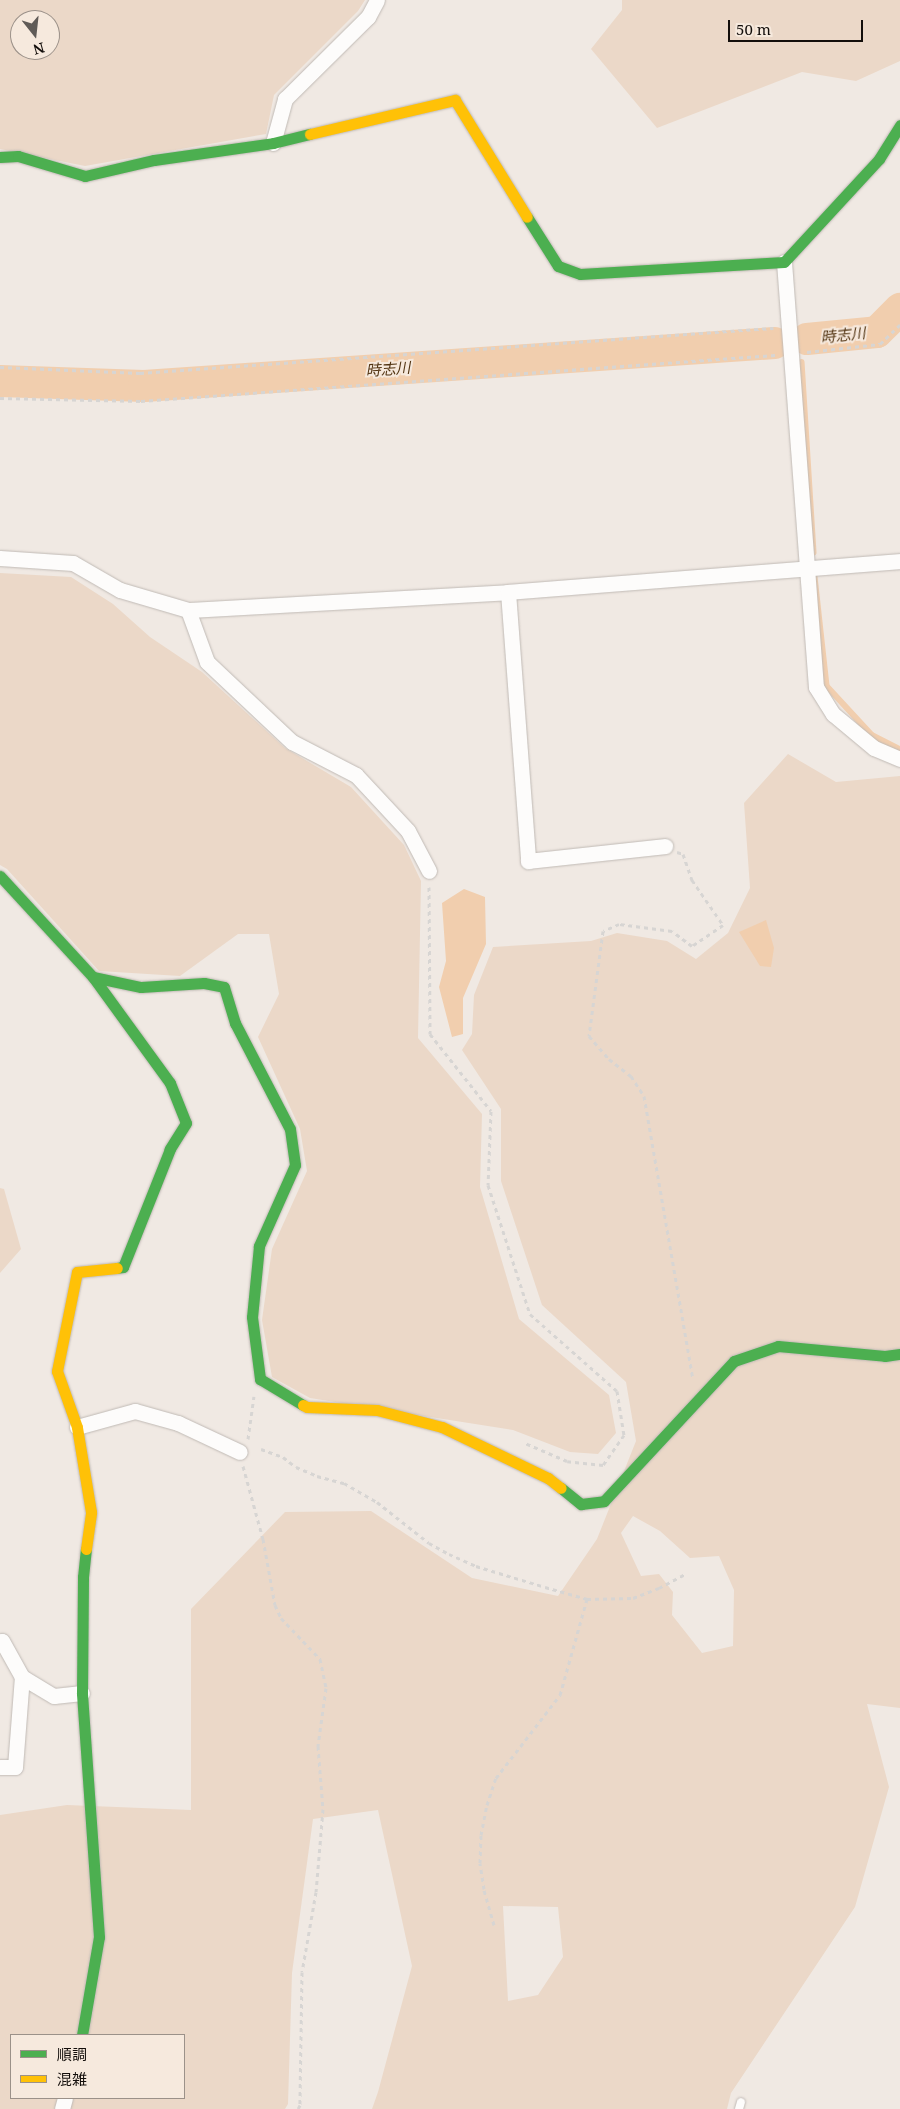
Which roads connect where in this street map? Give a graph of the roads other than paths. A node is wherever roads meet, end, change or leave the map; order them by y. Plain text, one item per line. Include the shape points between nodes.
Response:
1 (376, 0) edge
2 (900, 125) edge
3 (273, 143) junction
4 (0, 157) edge
5 (784, 262) junction
6 (0, 558) edge
7 (900, 561) edge
8 (807, 568) junction
9 (508, 592) junction
10 (188, 610) junction
11 (900, 759) edge
12 (665, 846) road end
13 (429, 871) road end
14 (0, 876) edge
15 (93, 977) junction
16 (900, 1354) edge
17 (77, 1427) junction
18 (240, 1452) road end
19 (0, 1642) edge
20 (22, 1677) junction
21 (82, 1693) junction
22 (0, 1767) edge
23 (82, 2034) edge

1 - 3 street via 368,17 285,99
2 - 5 street via 879,159
3 - 4 street via 154,160 85,176 18,156
3 - 5 street via 455,100 558,266 580,274
5 - 8 street
6 - 10 street via 73,564 120,590
7 - 8 street
8 - 9 street
8 - 11 street via 816,687 834,714 874,748
9 - 10 street
9 - 12 street via 528,861
10 - 13 street via 207,662 292,742 356,775 408,831
14 - 15 street
15 - 16 street via 141,987 204,983 224,987 235,1023 290,1129 295,1166 259,1246 252,1316 260,1379 307,1407 377,1410 442,1427 548,1478 581,1504 604,1501 734,1361 778,1346 884,1356
15 - 17 street via 170,1083 186,1123 170,1149 124,1267 77,1272 57,1371
17 - 18 street via 135,1411 178,1424
17 - 21 street via 91,1512 83,1577
19 - 20 street via 2,1640
20 - 21 street via 54,1696
20 - 22 street via 15,1767
21 - 23 street via 99,1937

